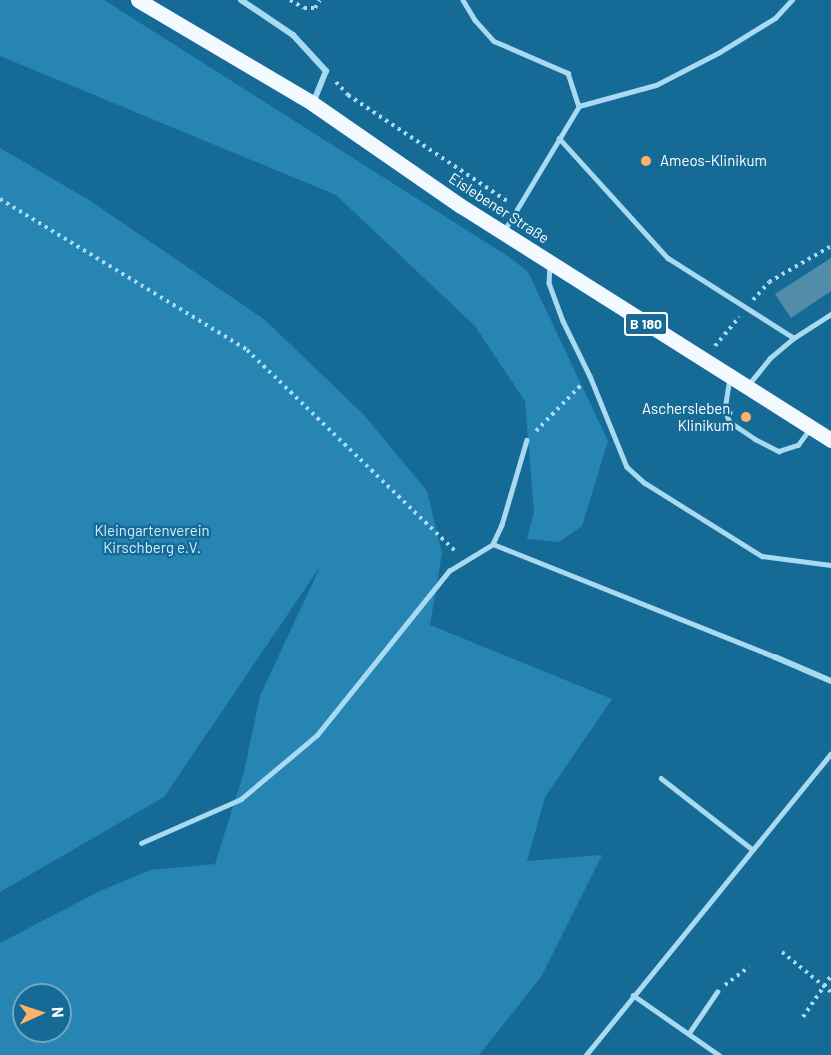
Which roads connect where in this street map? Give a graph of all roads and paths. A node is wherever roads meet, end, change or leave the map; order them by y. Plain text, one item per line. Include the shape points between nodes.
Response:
1 (241, 0) edge
2 (290, 0) edge
3 (320, 0) edge
4 (463, 0) edge
5 (792, 0) edge
6 (143, 3) edge
7 (326, 71) junction
8 (312, 103) junction
9 (579, 106) junction
10 (559, 138) junction
11 (0, 199) edge
12 (517, 208) junction
13 (503, 232) junction
14 (831, 246) edge
15 (550, 262) junction
16 (746, 308) junction
17 (831, 314) edge
18 (794, 338) junction
19 (703, 361) junction
20 (590, 376) junction
21 (730, 378) junction
22 (746, 388) junction
23 (810, 429) junction
24 (527, 440) joint
25 (831, 440) edge
26 (493, 544) junction
27 (464, 560) junction
28 (831, 565) edge
29 (775, 657) joint
30 (831, 681) edge
31 (831, 754) edge
32 (661, 778) dead end
33 (141, 843) dead end
34 (752, 849) junction
35 (782, 952) dead end
36 (748, 967) dead end
37 (831, 976) edge
38 (823, 986) junction
39 (717, 992) joint
40 (831, 992) edge
41 (633, 995) junction
42 (803, 1017) dead end
43 (689, 1033) junction
44 (586, 1055) edge
45 (719, 1055) edge

1 - 7 street via 293,35
2 - 3 path via 304,8 315,8
4 - 9 lane via 494,41 568,73
5 - 9 lane via 775,18 656,85
6 - 8 main road, Eislebener Straße / B 180
7 - 8 street
7 - 12 path via 348,94
8 - 13 main road, Eislebener Straße / B 180
9 - 10 lane
10 - 12 lane
10 - 16 lane via 668,258
11 - 27 path via 247,350
12 - 13 lane
13 - 15 main road, Eislebener Straße / B 180
14 - 16 path via 769,282
15 - 19 main road, Eislebener Straße / B 180
15 - 20 lane via 549,283
16 - 18 lane
16 - 19 path
17 - 18 lane
18 - 22 lane via 770,358
19 - 21 main road, Eislebener Straße / B 180
20 - 24 path
20 - 28 lane via 627,467 645,483 762,556
21 - 22 main road, Eislebener Straße / B 180
21 - 23 lane via 724,411 730,422 755,439 778,451 798,446
22 - 23 main road, Eislebener Straße / B 180
23 - 25 main road, Eislebener Straße / B 180
24 - 26 lane
26 - 27 lane
26 - 29 lane
27 - 33 lane via 431,591 317,735 241,800
29 - 30 street
31 - 34 lane
32 - 34 lane
34 - 41 lane
35 - 38 path
36 - 39 path
37 - 38 path
38 - 40 path
38 - 42 path
39 - 43 lane
41 - 43 lane
41 - 44 lane
43 - 45 lane

